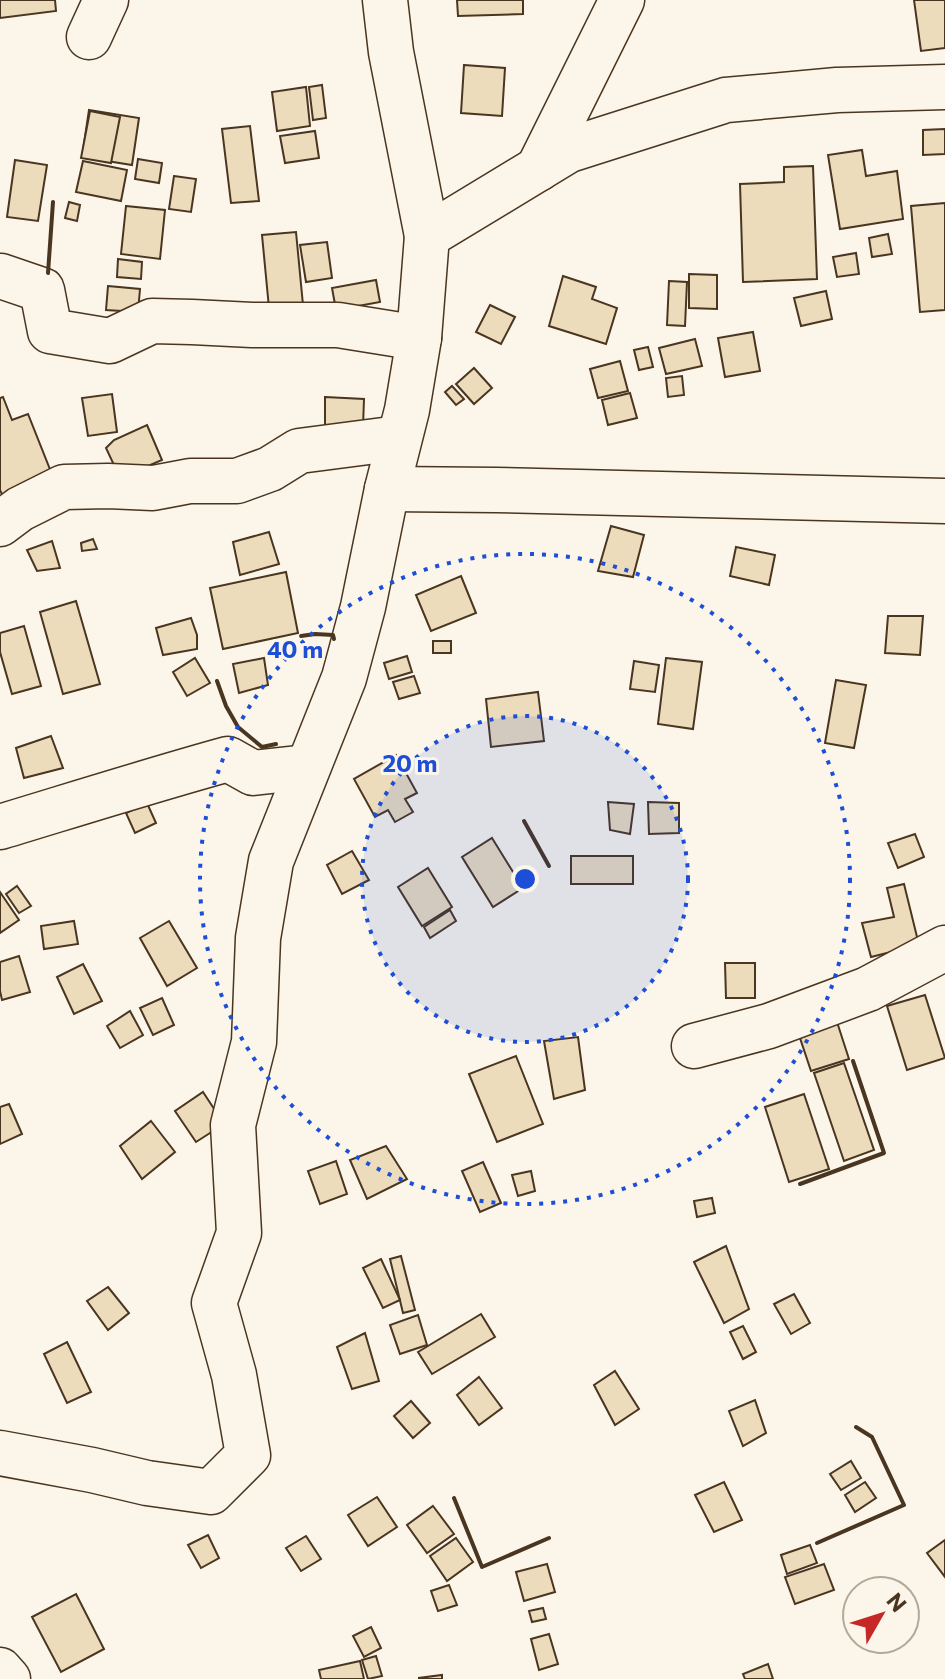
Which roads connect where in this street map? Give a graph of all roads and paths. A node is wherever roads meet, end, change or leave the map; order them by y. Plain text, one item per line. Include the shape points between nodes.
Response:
1 (385, 0) edge
2 (622, 0) edge
3 (945, 87) edge
4 (538, 169) junction
5 (427, 236) junction
6 (1, 276) edge
7 (419, 338) junction
8 (399, 438) junction
9 (387, 489) junction
10 (945, 501) edge
11 (0, 524) edge
12 (307, 767) junction
13 (0, 827) edge
14 (945, 948) edge
15 (694, 1046) dead end
16 (0, 1453) edge
17 (0, 1670) edge
18 (8, 1679) edge

1 - 5 street
2 - 4 street
3 - 4 street via 726,100 569,150
4 - 5 street
5 - 7 street
6 - 7 street via 42,290 50,331 110,341 152,321 338,325
7 - 8 street
8 - 9 street
8 - 11 street via 299,451 237,481 153,488 64,487
9 - 10 street
9 - 12 street via 344,678
12 - 13 street via 253,773 228,759
12 - 16 street via 271,861 258,938 254,1042 233,1125 239,1233 214,1303 248,1455 211,1492
14 - 15 street via 868,989 769,1026
17 - 18 street

